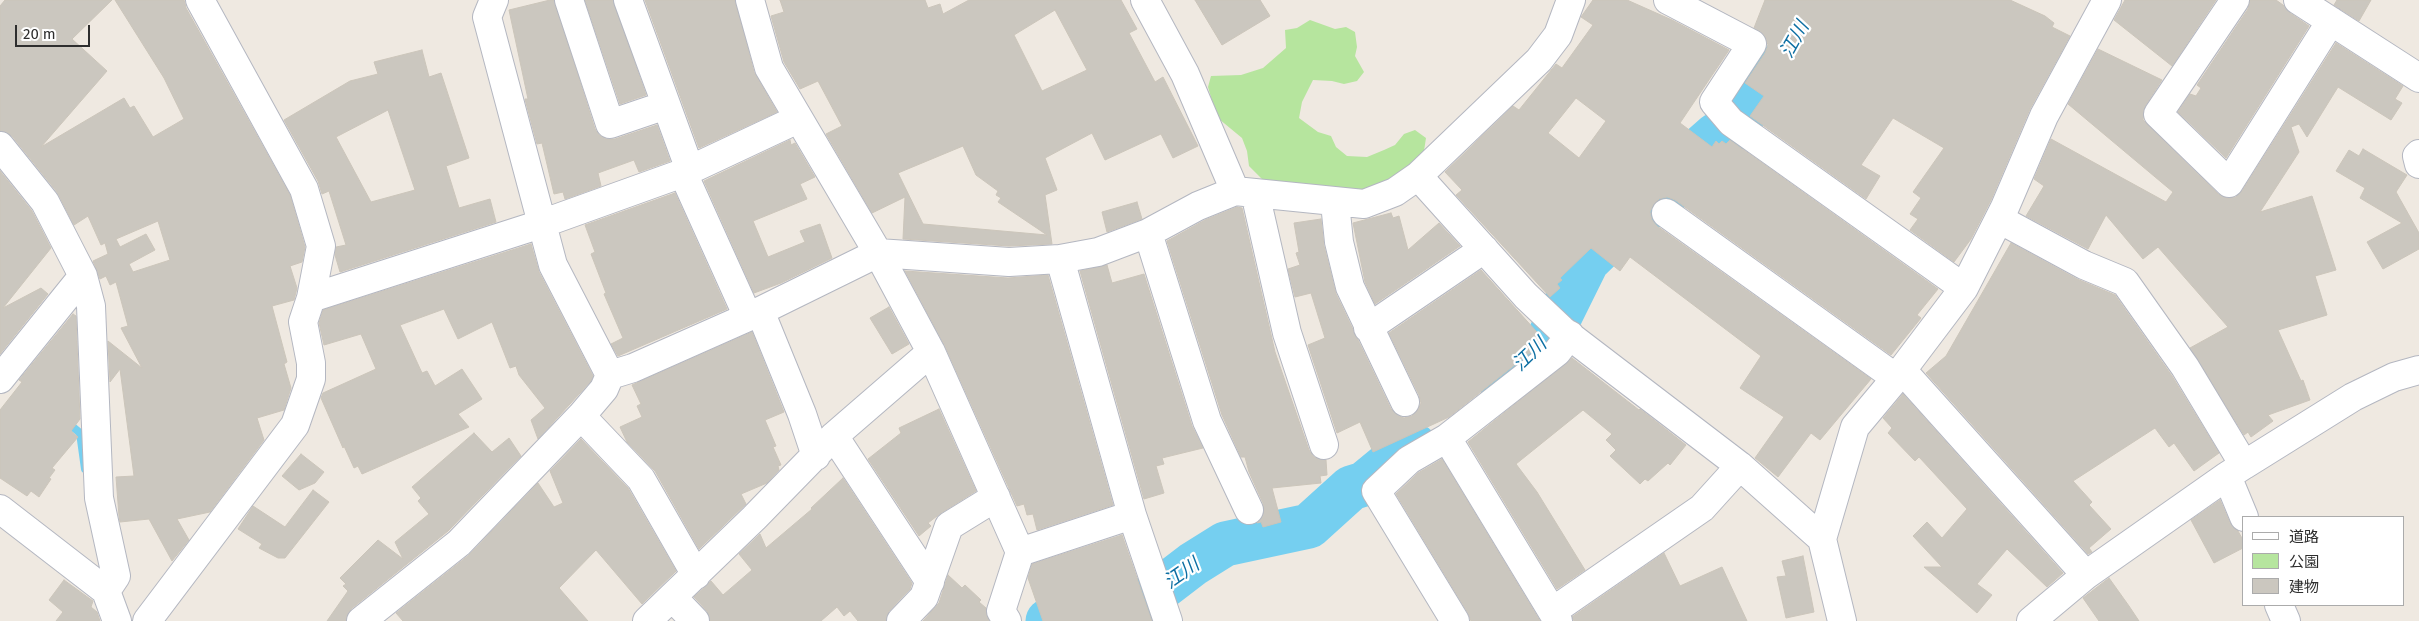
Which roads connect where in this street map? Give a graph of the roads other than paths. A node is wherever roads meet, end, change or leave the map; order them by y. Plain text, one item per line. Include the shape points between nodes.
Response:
1 (200, 0) edge
2 (494, 0) edge
3 (569, 0) edge
4 (628, 0) edge
5 (750, 0) edge
6 (1145, 0) edge
7 (1572, 0) edge
8 (1668, 0) edge
9 (2107, 0) edge
10 (2235, 0) edge
11 (2298, 0) edge
12 (2331, 21) junction
13 (2419, 78) edge
14 (666, 105) junction
15 (798, 119) junction
16 (0, 146) edge
17 (2419, 154) edge
18 (2419, 164) edge
19 (686, 171) junction
20 (1418, 176) junction
21 (1245, 192) junction
22 (1335, 203) junction
23 (1666, 213) dead end
24 (1999, 219) junction
25 (541, 224) junction
26 (1148, 233) junction
27 (1484, 249) junction
28 (878, 252) junction
29 (1060, 258) junction
30 (83, 276) junction
31 (1964, 288) junction
32 (311, 298) junction
33 (754, 314) junction
34 (1368, 328) junction
35 (1570, 335) junction
36 (931, 352) junction
37 (2419, 370) edge
38 (1899, 374) junction
39 (610, 375) junction
40 (0, 379) edge
41 (1405, 402) dead end
42 (581, 416) junction
43 (834, 436) junction
44 (1448, 438) junction
45 (1324, 445) dead end
46 (816, 456) junction
47 (1740, 466) junction
48 (2236, 470) junction
49 (996, 497) junction
50 (0, 509) edge
51 (1249, 510) dead end
52 (1132, 515) junction
53 (2244, 516) edge
54 (1822, 539) junction
55 (1020, 552) junction
56 (696, 575) junction
57 (2086, 575) junction
58 (930, 582) junction
59 (106, 591) junction
60 (672, 597) junction
61 (2279, 606) edge
62 (1556, 616) edge
63 (117, 621) edge
64 (147, 621) edge
65 (361, 621) edge
66 (647, 621) edge
67 (695, 621) edge
68 (901, 621) edge
69 (1008, 621) edge
70 (1168, 621) edge
71 (1455, 621) edge
72 (1842, 621) edge
73 (2031, 621) edge
74 (2286, 621) edge

1 - 32 street via 304,189 320,246
2 - 25 street via 487,17
3 - 14 street via 610,124
4 - 14 street
5 - 15 street via 769,68
6 - 21 street
7 - 20 street via 1558,35 1539,60
8 - 31 street via 1752,44 1714,102 1731,122
9 - 24 street via 2044,116
10 - 12 street via 2158,114 2229,182
11 - 12 street
12 - 13 street
14 - 19 street
15 - 19 street
15 - 28 street
16 - 30 street via 45,202
17 - 18 street via 2416,156
19 - 25 street
19 - 33 street
20 - 22 street via 1395,192 1364,204
20 - 27 street
21 - 22 street
21 - 26 street via 1198,206
21 - 45 street
22 - 34 street via 1339,242 1350,288
23 - 38 street
24 - 31 street
24 - 48 street via 2084,265 2125,282 2185,367
25 - 32 street
25 - 39 street via 553,265
26 - 29 street via 1098,252
26 - 51 street via 1207,421
27 - 34 street
27 - 35 street via 1526,296
28 - 29 street via 1009,262
28 - 33 street
28 - 36 street
29 - 52 street
30 - 40 street
30 - 59 street via 91,306 99,498 116,576
31 - 38 street
32 - 64 street via 303,322 311,379 295,425
33 - 39 street via 633,368
33 - 46 street via 802,414
34 - 41 street
35 - 44 street via 1557,352
35 - 47 street
36 - 43 street
36 - 49 street
37 - 48 street via 2353,397
38 - 54 street via 1855,426
38 - 57 street
39 - 42 street via 604,389
42 - 56 street via 641,479
42 - 65 street via 459,543
43 - 46 street
43 - 58 street
44 - 62 street
44 - 71 street via 1409,460 1376,491
46 - 56 street
47 - 54 street
47 - 62 street via 1702,508
48 - 53 street
48 - 57 street
49 - 55 street
49 - 58 street via 948,526
50 - 59 street
52 - 55 street
52 - 70 street
54 - 72 street
55 - 69 street via 1001,611
56 - 60 street
57 - 73 street
58 - 68 street via 924,597
59 - 63 street
60 - 66 street
60 - 67 street
61 - 74 street

